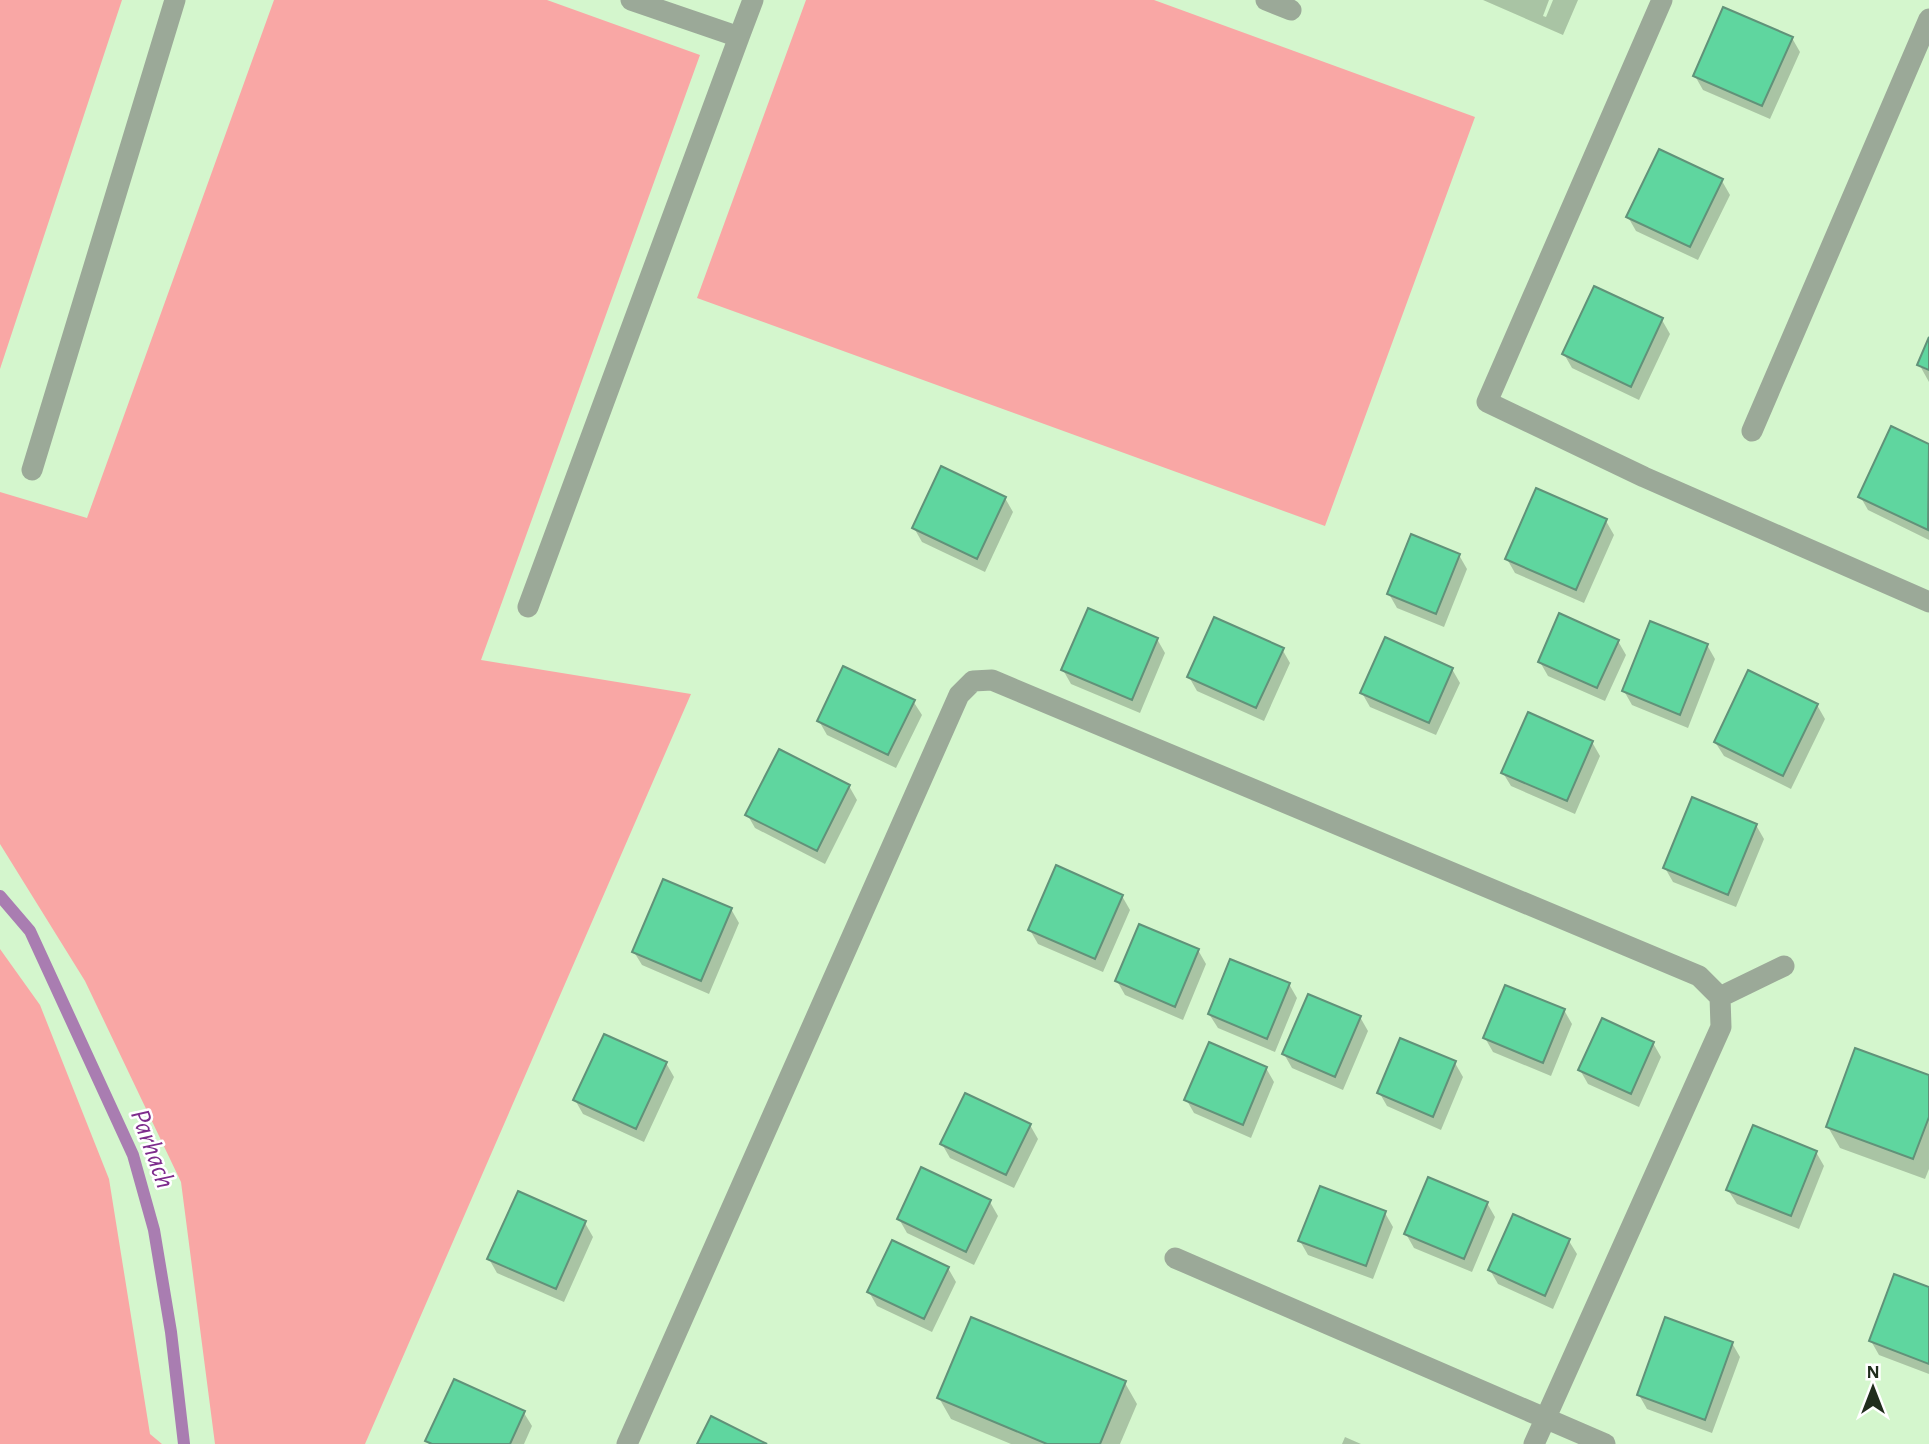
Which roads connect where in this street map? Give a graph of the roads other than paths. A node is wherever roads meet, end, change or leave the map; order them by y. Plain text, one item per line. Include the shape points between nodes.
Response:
1 (175, 0) edge
2 (631, 0) edge
3 (753, 0) edge
4 (1266, 0) edge
5 (1662, 0) edge
6 (1292, 10) dead end
7 (1929, 19) edge
8 (739, 37) junction
9 (1752, 431) dead end
10 (32, 470) dead end
11 (1929, 602) edge
12 (528, 607) dead end
13 (1784, 966) dead end
14 (1720, 997) junction
15 (1175, 1258) dead end
16 (1546, 1418) junction
17 (627, 1444) edge
18 (1534, 1444) edge
19 (1605, 1444) edge

1 - 10 street
2 - 8 street
3 - 8 street
4 - 6 street
5 - 11 street via 1487,402 1644,477
7 - 9 street
8 - 12 street
13 - 14 street
14 - 16 street via 1721,1027
14 - 17 street via 1699,976 1005,685 973,681 959,695
15 - 16 street
16 - 18 street
16 - 19 street

